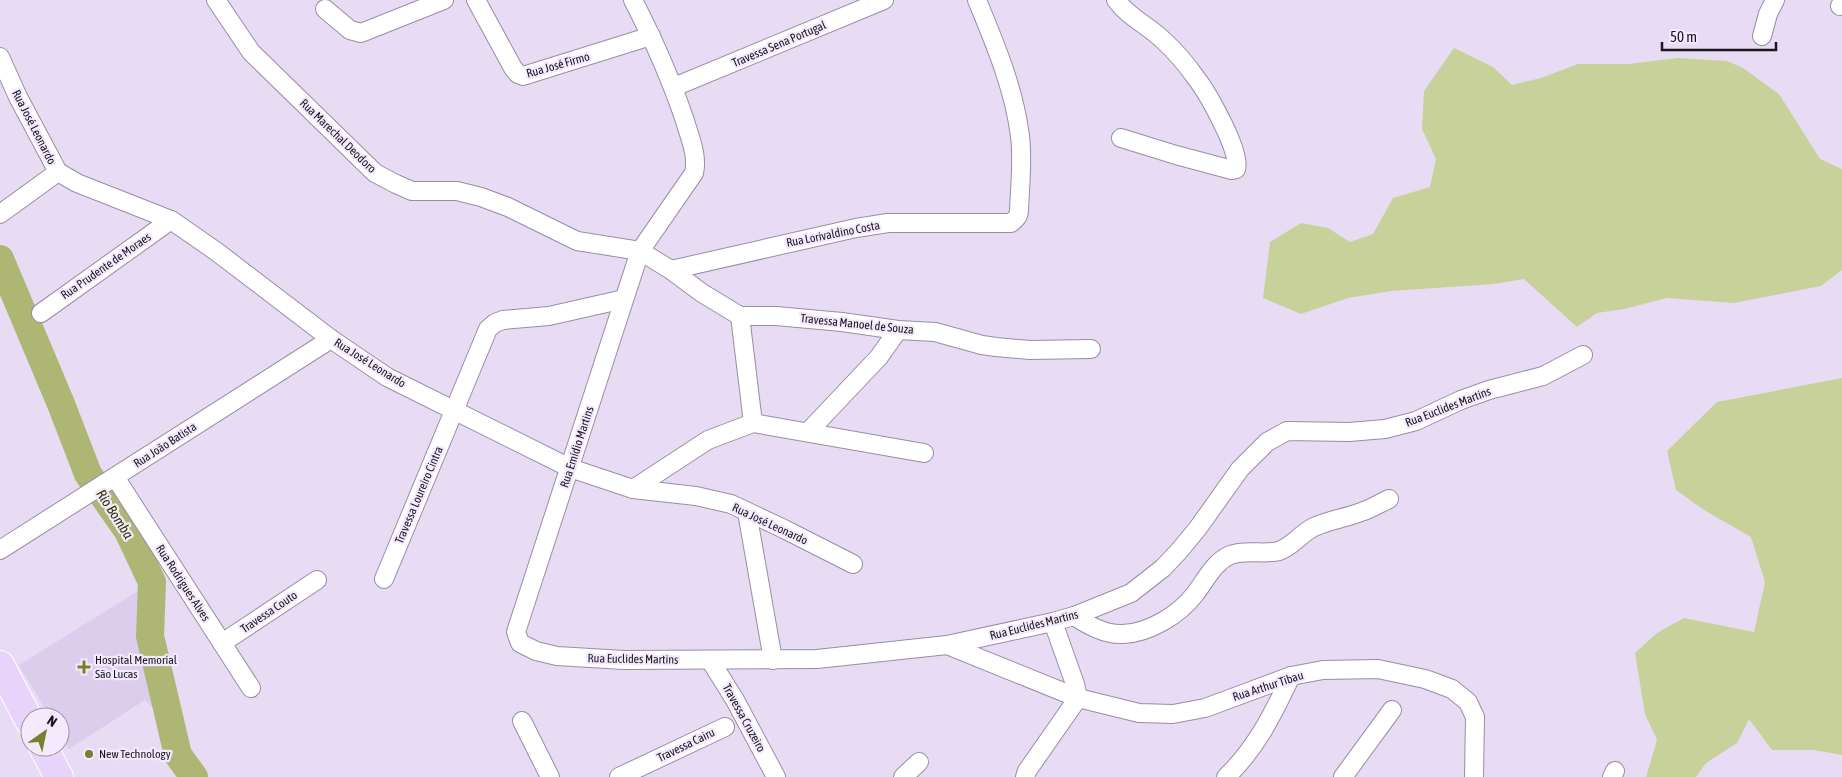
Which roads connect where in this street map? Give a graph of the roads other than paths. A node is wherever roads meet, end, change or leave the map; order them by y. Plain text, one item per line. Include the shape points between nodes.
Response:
1 (216, 0) edge
2 (444, 0) edge
3 (476, 0) edge
4 (633, 0) edge
5 (884, 0) edge
6 (977, 0) edge
7 (1116, 0) edge
8 (1775, 0) edge
9 (326, 9) dead end
10 (651, 36) junction
11 (1762, 36) dead end
12 (0, 57) edge
13 (674, 87) junction
14 (1121, 138) dead end
15 (58, 172) junction
16 (0, 214) edge
17 (171, 220) junction
18 (640, 251) junction
19 (671, 270) junction
20 (624, 299) junction
21 (41, 313) dead end
22 (740, 316) junction
23 (898, 330) junction
24 (331, 339) junction
25 (1091, 349) dead end
26 (1583, 355) dead end
27 (454, 410) junction
28 (753, 423) junction
29 (808, 432) junction
30 (924, 453) dead end
31 (570, 468) junction
32 (115, 477) junction
33 (634, 489) junction
34 (1389, 499) dead end
35 (747, 512) junction
36 (0, 550) edge
37 (853, 564) dead end
38 (384, 579) dead end
39 (317, 580) dead end
40 (1074, 616) junction
41 (1053, 622) junction
42 (222, 643) junction
43 (520, 643) joint
44 (947, 645) junction
45 (710, 660) junction
46 (773, 660) junction
47 (0, 665) edge
48 (1291, 676) junction
49 (251, 688) dead end
50 (1078, 698) junction
51 (22, 707) edge
52 (1392, 710) dead end
53 (522, 721) dead end
54 (725, 726) dead end
55 (48, 757) edge
56 (919, 762) dead end
57 (59, 777) edge
58 (550, 777) edge
59 (619, 777) edge
60 (776, 777) edge
61 (903, 777) edge
62 (1025, 777) edge
63 (1226, 777) edge
64 (1343, 777) edge
65 (1474, 777) edge

1 - 18 street, Rua Marechal Deodoro via 251,52 355,154 384,178 412,191 457,191 481,197 577,241
2 - 9 street via 361,33 350,30
3 - 10 street, Rua José Firmo via 513,68 523,76
4 - 10 street, Rua Emídio Martins
5 - 13 street, Travessa Sena Portugal
6 - 19 street, Rua Lorivaldino Costa via 1014,99 1020,138 1019,215 1011,222 888,223 856,228
7 - 14 street via 1130,16 1162,39 1197,78 1235,151 1236,169 1176,156
8 - 11 street
10 - 13 street, Rua Emídio Martins
12 - 15 street, Rua José Leonardo
13 - 18 street, Rua Emídio Martins via 692,143 694,174
15 - 16 street
15 - 17 street, Rua José Leonardo via 77,183
17 - 21 street, Rua Prudente de Moraes
17 - 24 street, Rua José Leonardo
18 - 19 street
18 - 20 street, Rua Emídio Martins
19 - 22 street
20 - 27 street, Travessa Loureiro Cintra via 549,316 495,323 483,339
20 - 31 street, Rua Emídio Martins
22 - 23 street, Travessa Manoel de Souza via 776,316
22 - 28 street
23 - 25 street, Travessa Manoel de Souza via 935,332 996,347
23 - 29 street via 879,357
24 - 27 street, Rua José Leonardo via 387,376
24 - 32 street, Rua João Batista
26 - 40 street, Rua Euclides Martins via 1543,376 1489,390 1416,421 1385,429 1349,432 1287,430 1267,442 1240,469 1198,528 1163,568 1132,593
27 - 31 street, Rua José Leonardo
27 - 38 street, Travessa Loureiro Cintra
28 - 29 street
28 - 33 street via 708,440
29 - 30 street
31 - 33 street, Rua José Leonardo
31 - 43 street, Rua Emídio Martins via 516,632
32 - 36 street, Rua João Batista
32 - 42 street, Rua Rodrigues Alves
33 - 35 street, Rua José Leonardo via 696,496 731,504
34 - 40 street via 1314,528 1281,550 1243,552 1225,558 1179,610 1139,632 1122,634 1100,630
35 - 37 street, Rua José Leonardo
35 - 46 street
39 - 42 street, Travessa Couto
40 - 41 street, Rua Euclides Martins
41 - 44 street, Rua Euclides Martins
41 - 50 street
42 - 49 street, Rua Rodrigues Alves
43 - 45 street, Rua Euclides Martins via 557,656
44 - 46 street, Rua Euclides Martins via 817,659
44 - 50 street, Rua Arthur Tibau
45 - 46 street, Rua Euclides Martins
45 - 60 street, Travessa Cruzeiro
47 - 51 main road
48 - 50 street, Rua Arthur Tibau via 1205,708 1173,714 1139,713
48 - 63 street via 1258,738
48 - 65 street, Rua Arthur Tibau via 1323,670 1378,669 1425,679 1452,689 1468,702 1475,717
50 - 62 street
52 - 64 street
53 - 58 street
54 - 59 street, Travessa Cairu
55 - 57 main road
56 - 61 street

